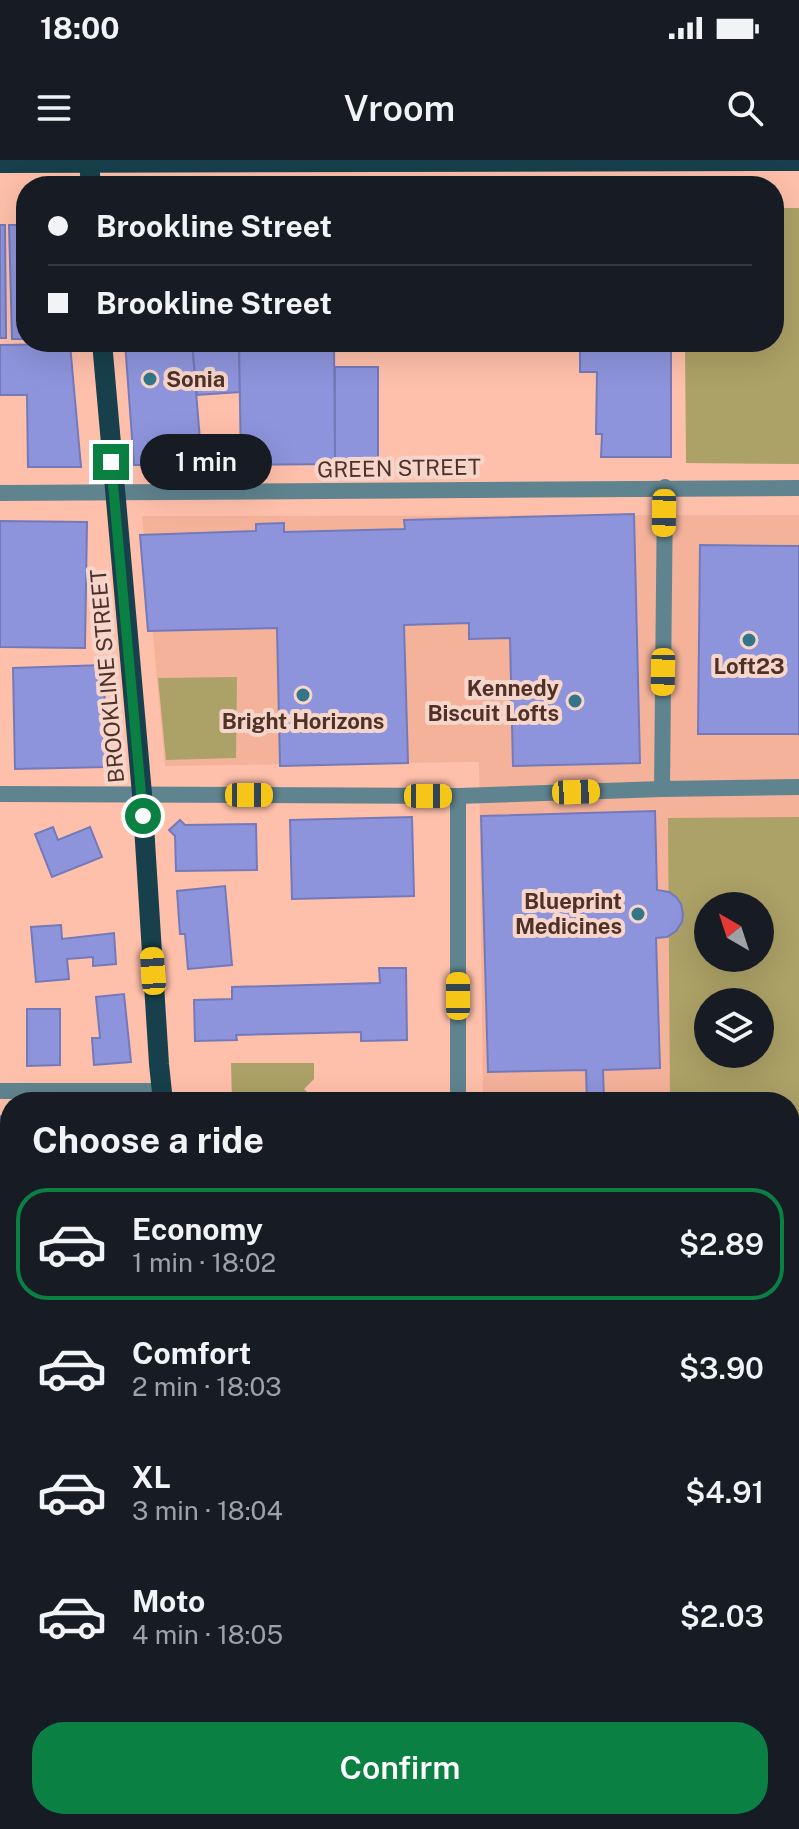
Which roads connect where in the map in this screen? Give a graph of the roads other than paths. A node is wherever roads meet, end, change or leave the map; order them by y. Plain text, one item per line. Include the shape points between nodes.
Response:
1 (171, 161) edge
2 (799, 161) edge
3 (89, 162) junction
4 (0, 163) edge
5 (90, 176) edge
6 (103, 352) edge
7 (665, 487) junction
8 (799, 488) edge
9 (0, 493) edge
10 (114, 493) junction
11 (799, 787) edge
12 (662, 789) junction
13 (0, 794) edge
14 (142, 794) junction
15 (458, 796) junction
16 (0, 1091) edge
17 (27, 1092) edge
18 (162, 1092) edge
19 (458, 1092) edge

1 - 2 main road
1 - 3 main road
3 - 4 main road
3 - 5 main road
6 - 10 main road, BROOKLINE STREET
7 - 8 street, GREEN STREET
7 - 10 street, GREEN STREET
7 - 12 street
9 - 10 street, GREEN STREET
10 - 14 main road, BROOKLINE STREET
11 - 12 street
12 - 15 street
13 - 14 street
14 - 15 street
14 - 18 main road, BROOKLINE STREET
15 - 19 street
16 - 17 street

